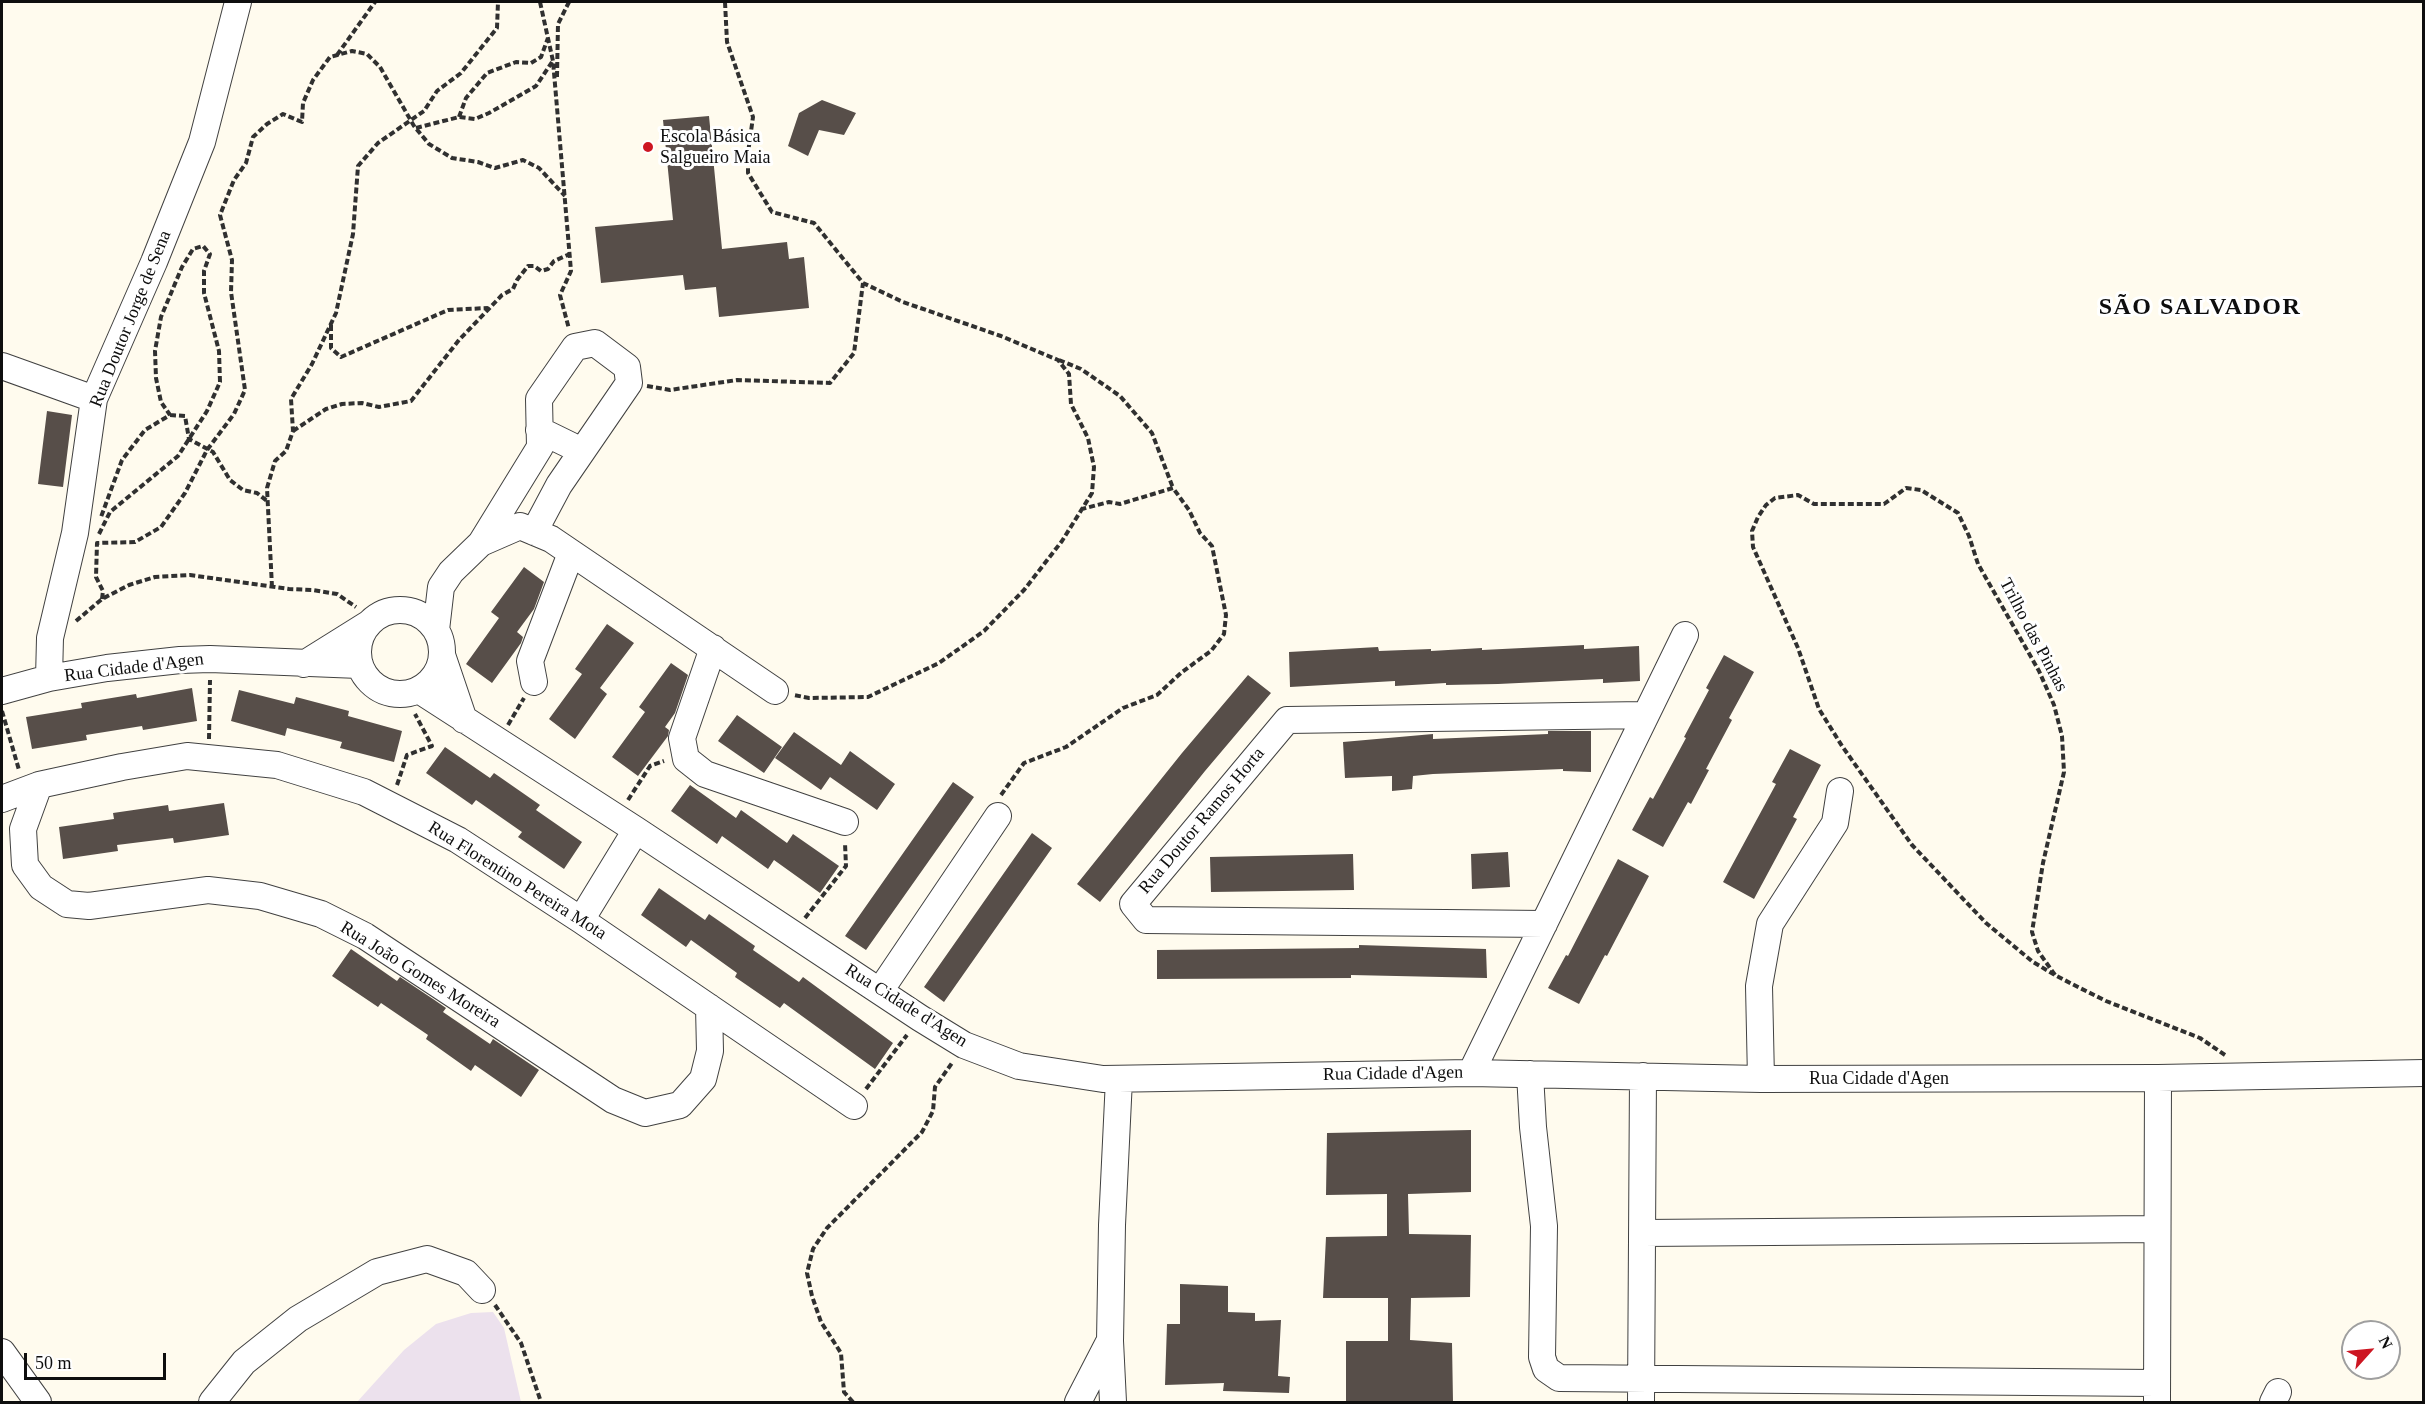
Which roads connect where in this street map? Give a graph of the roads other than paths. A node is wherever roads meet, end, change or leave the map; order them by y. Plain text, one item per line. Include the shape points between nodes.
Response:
1 (238, 2) edge
2 (2, 366) edge
3 (94, 399) junction
4 (540, 430) junction
5 (582, 451) junction
6 (534, 532) junction
7 (481, 543) junction
8 (571, 553) junction
9 (441, 587) junction
10 (377, 618) junction
11 (436, 630) junction
12 (1685, 635) dead end
13 (713, 648) junction
14 (442, 655) junction
15 (304, 664) junction
16 (359, 665) junction
17 (49, 678) junction
18 (534, 682) road end
19 (2, 691) edge
20 (775, 691) road end
21 (412, 692) junction
22 (1646, 715) junction
23 (464, 720) junction
24 (21, 791) edge
25 (1840, 791) dead end
26 (998, 816) road end
27 (844, 822) road end
28 (626, 824) junction
29 (581, 920) junction
30 (1544, 924) junction
31 (880, 991) junction
32 (709, 1007) junction
33 (1471, 1073) junction
34 (2424, 1073) edge
35 (1530, 1074) junction
36 (1644, 1076) junction
37 (1119, 1078) junction
38 (2158, 1078) junction
39 (1761, 1079) junction
40 (854, 1106) road end
41 (2156, 1229) junction
42 (1643, 1233) junction
43 (482, 1290) road end
44 (1110, 1341) junction
45 (2, 1352) edge
46 (1641, 1391) edge
47 (2156, 1393) edge
48 (38, 1402) edge
49 (212, 1402) edge
50 (1078, 1402) edge
51 (1113, 1402) edge

1 - 3 street, Rua Doutor Jorge de Sena via 202,142
2 - 3 street
3 - 17 street, Rua Doutor Jorge de Sena via 75,533 50,638
4 - 5 street
4 - 5 street via 539,399 574,347 595,343 627,367 629,383
4 - 7 street via 540,447
5 - 6 street
6 - 7 street via 520,526
6 - 8 street
7 - 9 street
8 - 13 street
8 - 18 street via 530,661
9 - 10 street
9 - 11 street
10 - 11 street via 404,610 416,613
10 - 15 street
10 - 16 street via 360,636
11 - 14 street
12 - 22 street
13 - 20 street
13 - 27 street via 682,738 686,759 705,774
14 - 21 street via 431,681
14 - 23 street
15 - 16 street, Rua Cidade d'Agen
15 - 17 street, Rua Cidade d'Agen via 210,659 107,668
16 - 21 street via 377,688 390,694
17 - 19 street, Rua Cidade d'Agen
21 - 23 street, Rua Cidade d'Agen
22 - 30 street
22 - 30 street, Rua Doutor Ramos Horta via 1287,720 1132,904 1146,920
23 - 28 street, Rua Cidade d'Agen
24 - 29 street, Rua Florentino Pereira Mota via 187,756 277,765 364,792 390,805 458,840
24 - 32 street, Rua João Gomes Moreira via 25,865 41,887 67,904 89,906 208,890 260,896 321,914 365,936 613,1100 645,1113 680,1105 703,1079 710,1051
25 - 39 street via 1835,823 1770,924 1759,986
26 - 31 street
28 - 29 street
28 - 31 street, Rua Cidade d'Agen
29 - 32 street, Rua Florentino Pereira Mota
30 - 33 street
31 - 37 street, Rua Cidade d'Agen via 964,1045 1019,1066 1102,1079
32 - 40 street, Rua Florentino Pereira Mota
33 - 35 street, Rua Cidade d'Agen
33 - 37 street, Rua Cidade d'Agen
34 - 38 street, Rua Cidade d'Agen
35 - 36 street, Rua Cidade d'Agen
35 - 46 street via 1544,1226 1542,1357 1546,1369 1559,1378
36 - 39 street, Rua Cidade d'Agen
36 - 42 street
37 - 44 street
38 - 39 street, Rua Cidade d'Agen
38 - 41 street
41 - 42 street
41 - 47 street
42 - 46 street
43 - 49 street via 466,1273 427,1259 377,1272 298,1318 244,1362
44 - 50 street
44 - 51 street
45 - 48 street
46 - 47 street

